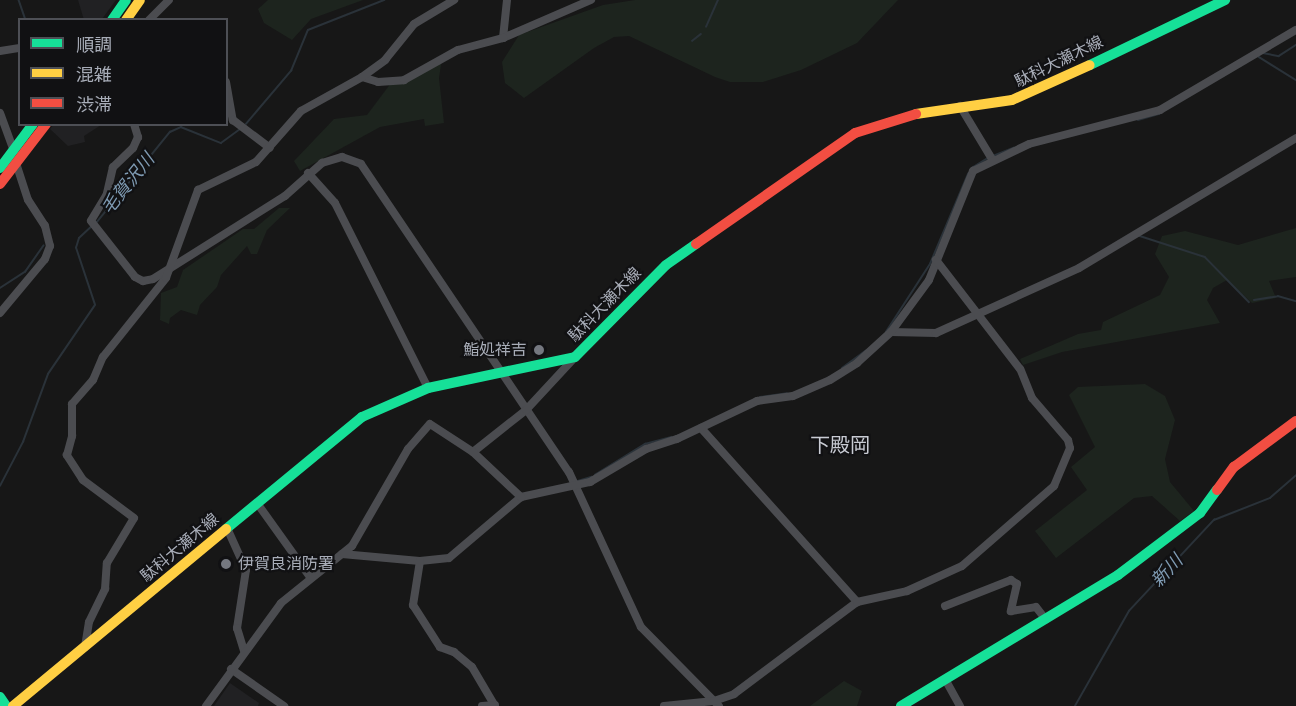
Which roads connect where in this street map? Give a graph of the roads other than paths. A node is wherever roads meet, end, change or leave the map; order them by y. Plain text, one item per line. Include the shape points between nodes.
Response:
1 (126, 0) edge
2 (140, 0) edge
3 (170, 0) edge
4 (454, 0) edge
5 (507, 0) edge
6 (591, 0) edge
7 (1225, 0) edge
8 (113, 18) edge
9 (127, 18) edge
10 (151, 18) edge
11 (1296, 30) edge
12 (503, 38) junction
13 (18, 48) edge
14 (0, 51) edge
15 (362, 77) junction
16 (228, 95) edge
17 (960, 106) junction
18 (0, 113) edge
19 (32, 126) edge
20 (44, 126) edge
21 (135, 126) edge
22 (1296, 138) edge
23 (270, 148) junction
24 (14, 150) junction
25 (992, 159) junction
26 (16, 164) junction
27 (0, 168) edge
28 (309, 173) junction
29 (0, 184) edge
30 (936, 260) junction
31 (167, 268) junction
32 (0, 313) edge
33 (980, 314) junction
34 (891, 332) junction
35 (575, 357) junction
36 (501, 374) junction
37 (428, 388) junction
38 (526, 410) junction
39 (1296, 421) edge
40 (701, 428) junction
41 (473, 452) junction
42 (574, 484) junction
43 (520, 495) junction
44 (257, 503) junction
45 (227, 528) junction
46 (342, 554) junction
47 (420, 561) junction
48 (310, 577) junction
49 (857, 602) junction
50 (945, 606) dead end
51 (1046, 620) junction
52 (85, 647) junction
53 (244, 651) junction
54 (231, 669) junction
55 (945, 679) junction
56 (0, 697) edge
57 (716, 704) edge
58 (495, 705) edge
59 (6, 706) edge
60 (13, 706) edge
61 (206, 706) edge
62 (284, 706) edge
63 (482, 706) edge
64 (664, 706) edge
65 (901, 706) edge
66 (960, 706) edge

1 - 8 main road
2 - 9 main road
3 - 10 street
4 - 15 street via 414,24 385,60
5 - 12 street
6 - 12 street
7 - 17 main road, 駄科大瀬木線 via 1033,93 1012,100
11 - 25 street via 1160,110 1029,144
12 - 15 street via 459,50 404,80 378,82
13 - 14 street
15 - 23 street via 301,111
16 - 23 street via 231,114
17 - 25 street
17 - 35 main road, 駄科大瀬木線 via 881,122 855,133 804,165 666,265
18 - 24 street
19 - 24 main road
20 - 26 main road
21 - 31 street via 138,137 133,148 113,168 93,225 139,279 153,279
22 - 33 street via 1079,268
23 - 31 street via 256,162 198,190
24 - 26 street
24 - 27 main road
25 - 30 street via 973,171
26 - 29 main road
26 - 32 street via 28,200 45,226 50,246 45,259
28 - 31 street via 285,196
28 - 36 street via 332,158 353,159 361,164
28 - 37 street via 335,203
30 - 33 street
30 - 34 street via 929,280
31 - 52 street via 166,279 109,349 93,380 72,404 72,436 67,455 83,480 134,518 107,563 105,589 89,622
33 - 34 street via 928,335
33 - 49 street via 1020,369 1032,398 1068,440 1070,448 1061,474 1046,495 962,566 907,591
34 - 40 street via 857,363 810,390 757,401
35 - 36 main road, 駄科大瀬木線
35 - 38 street
36 - 37 main road, 駄科大瀬木線
36 - 38 street
37 - 44 main road, 駄科大瀬木線 via 362,417
38 - 41 street
38 - 42 street
39 - 51 main road via 1234,467 1200,513 1118,575
40 - 42 street via 646,449 590,482
40 - 49 street
41 - 43 street
41 - 46 street via 430,424 408,449 352,546
42 - 43 street
42 - 57 street via 641,627
43 - 47 street via 458,554 440,561
44 - 45 main road, 駄科大瀬木線
44 - 48 street
45 - 52 main road, 駄科大瀬木線
45 - 53 street via 246,570 237,628
46 - 47 street
46 - 48 street
47 - 58 street via 413,605 441,647 472,667
48 - 53 street via 280,603
49 - 57 street
50 - 51 street via 1011,580 1017,584 1011,611 1036,607
51 - 55 main road
52 - 60 main road, 駄科大瀬木線
53 - 54 street
54 - 61 street
54 - 62 street
55 - 65 main road
55 - 66 street
56 - 59 main road
57 - 64 street
58 - 63 street

